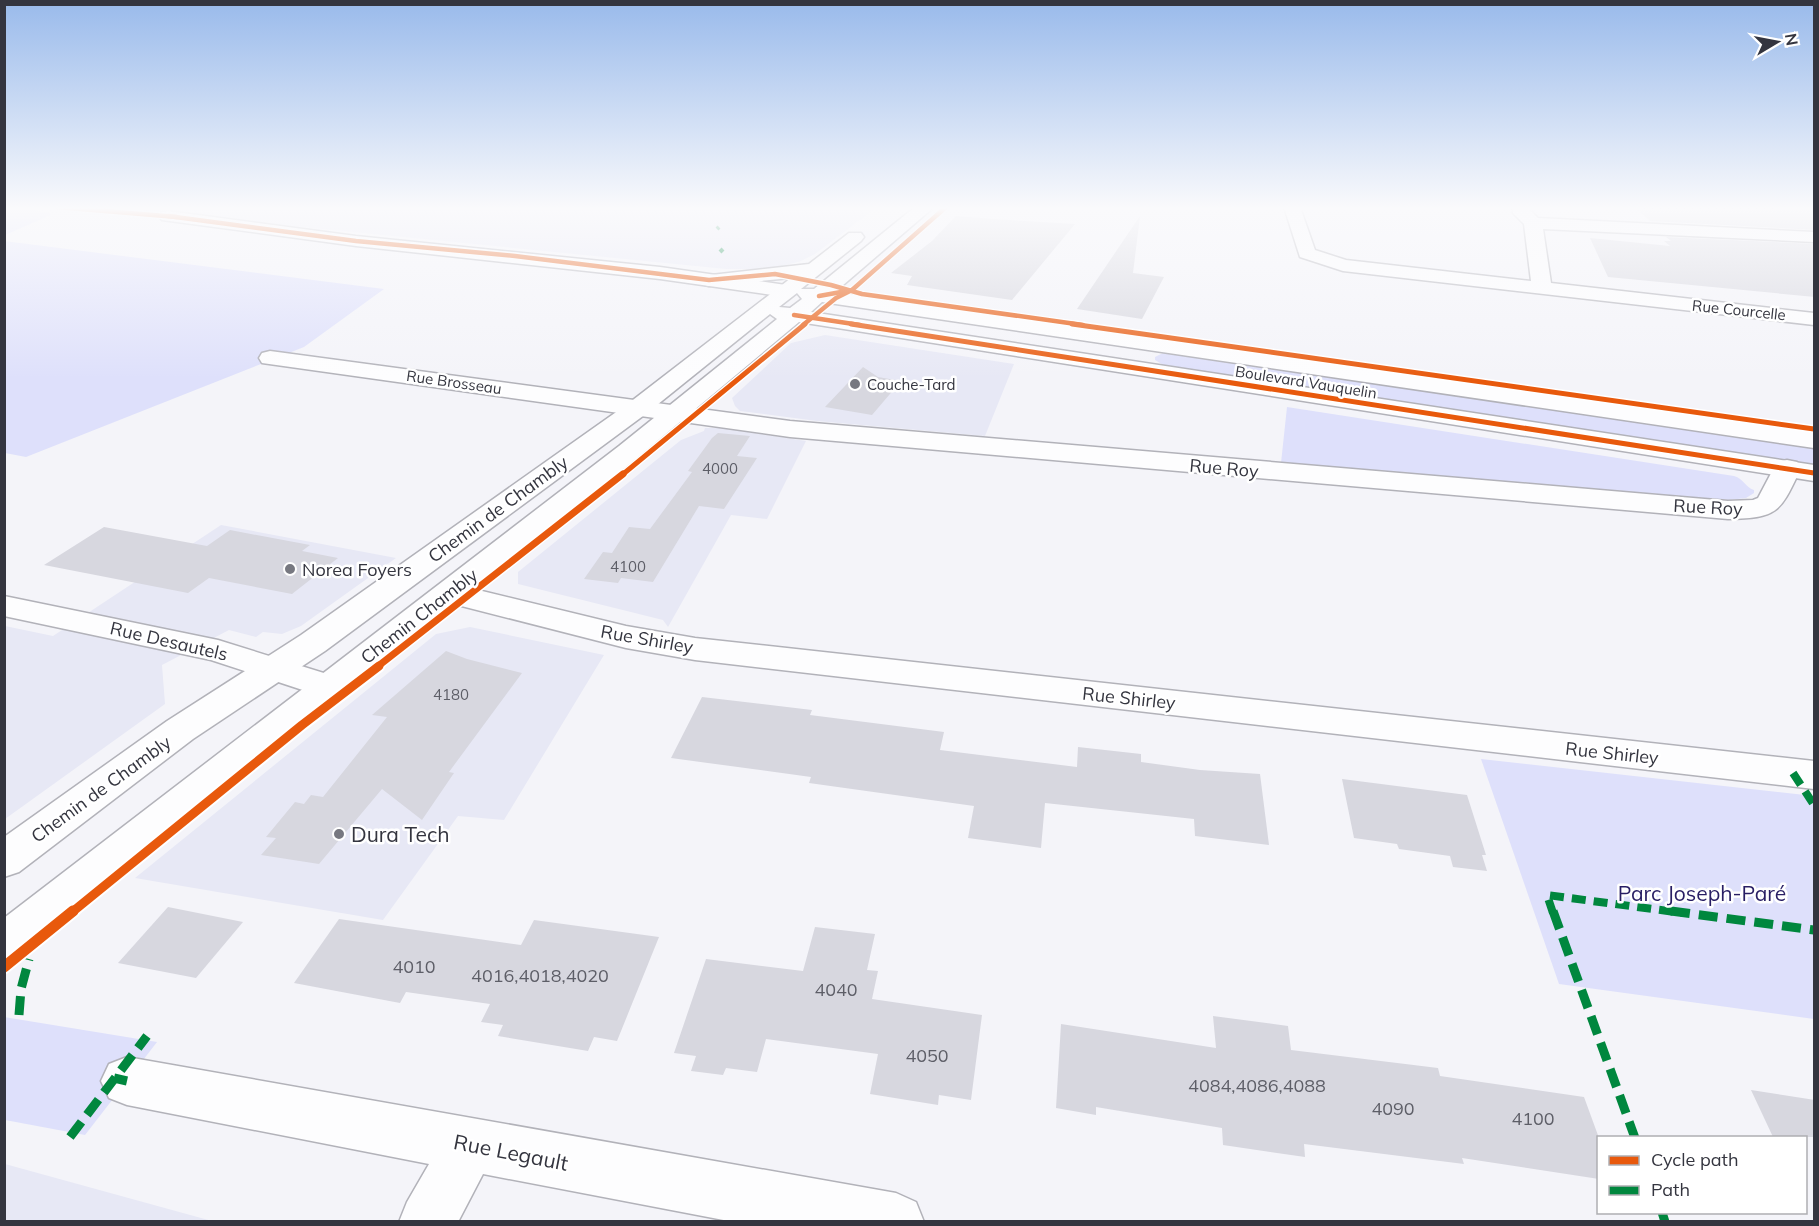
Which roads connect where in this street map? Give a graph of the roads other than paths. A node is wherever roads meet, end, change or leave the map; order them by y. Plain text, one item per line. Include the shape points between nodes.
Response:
1 (509, 264) edge
2 (581, 264) edge
3 (820, 264) edge
4 (856, 264) edge
5 (1338, 264) edge
6 (1539, 264) edge
7 (815, 268) junction
8 (846, 272) junction
9 (709, 280) junction
10 (1542, 288) junction
11 (632, 290) dead end
12 (786, 291) junction
13 (819, 296) junction
14 (738, 305) dead end
15 (900, 307) junction
16 (764, 310) junction
17 (794, 315) junction
18 (1815, 319) edge
19 (270, 358) dead end
20 (638, 408) junction
21 (676, 414) junction
22 (1815, 440) edge
23 (1787, 468) junction
24 (1815, 472) edge
25 (449, 593) junction
26 (4, 606) edge
27 (272, 670) junction
28 (330, 687) junction
29 (1815, 776) edge
30 (4, 860) edge
31 (4, 945) edge
32 (127, 1081) dead end
33 (470, 1144) junction
34 (428, 1221) edge
35 (896, 1221) edge

1 - 11 street
2 - 9 street
3 - 7 street, Chemin de Chambly
4 - 8 street, Chemin de Chambly
5 - 10 street, Rue Courcelle
6 - 10 street
7 - 9 street
7 - 12 street, Chemin de Chambly
8 - 13 street, Chemin de Chambly
8 - 15 street via 864,288
9 - 12 street, Boulevard Vauquelin
10 - 18 street, Rue Courcelle
12 - 13 street, Boulevard Vauquelin
12 - 16 street, Chemin de Chambly
13 - 15 street, Boulevard Vauquelin
13 - 17 street, Chemin de Chambly
14 - 16 street, Boulevard Vauquelin
15 - 22 street, Boulevard Vauquelin
16 - 17 street, Boulevard Vauquelin
16 - 20 street, Chemin de Chambly
17 - 21 street, Chemin de Chambly
17 - 23 street, Boulevard Vauquelin
19 - 20 street, Rue Brosseau
20 - 21 street, Rue Roy
20 - 27 street, Chemin de Chambly
21 - 23 street, Rue Roy via 973,447 1728,510 1764,507 1772,502
21 - 25 street, Chemin de Chambly
23 - 24 street, Boulevard Vauquelin
25 - 28 street, Chemin de Chambly
25 - 29 street, Rue Shirley via 650,643
26 - 27 street, Rue Desautels via 218,651
27 - 28 street, Rue Desautels
27 - 30 street, Chemin de Chambly via 180,730
28 - 31 street, Chemin de Chambly
32 - 33 street, Rue Legault
33 - 34 street
33 - 35 street, Rue Legault

